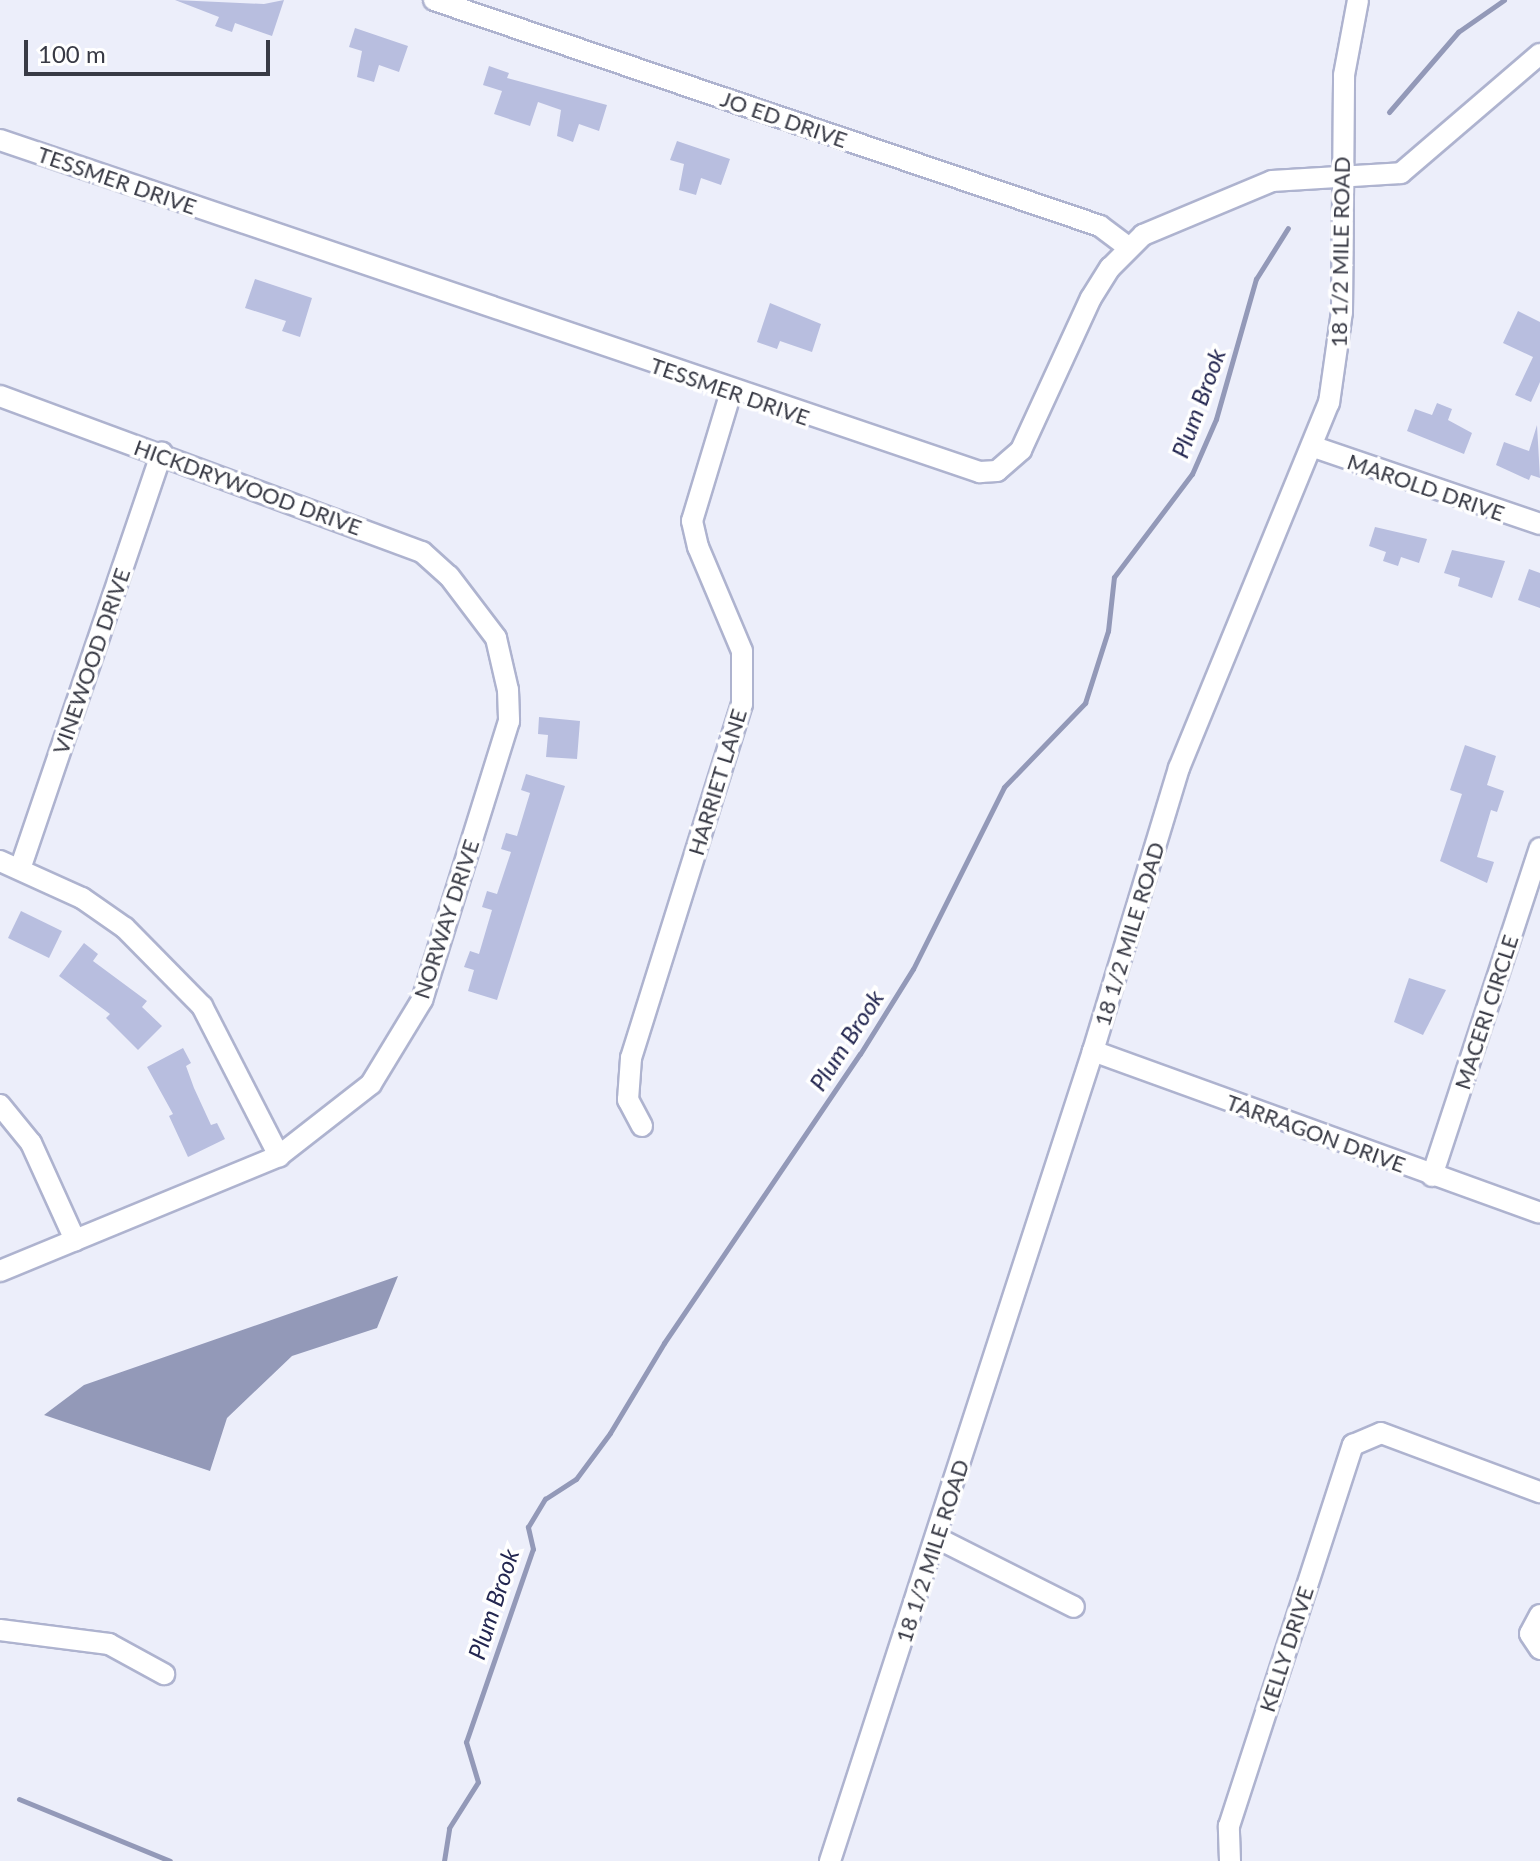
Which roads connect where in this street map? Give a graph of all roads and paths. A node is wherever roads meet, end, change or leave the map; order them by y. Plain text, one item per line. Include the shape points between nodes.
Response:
1 (434, 0) edge
2 (1358, 0) edge
3 (1540, 54) edge
4 (0, 140) edge
5 (1341, 178) junction
6 (1128, 247) junction
7 (731, 392) junction
8 (0, 396) edge
9 (1314, 447) junction
10 (162, 453) junction
11 (1540, 524) edge
12 (475, 608) joint
13 (1540, 848) edge
14 (0, 861) edge
15 (20, 869) junction
16 (1093, 1051) junction
17 (0, 1105) edge
18 (642, 1126) dead end
19 (279, 1156) junction
20 (1432, 1176) junction
21 (1540, 1213) edge
22 (75, 1240) junction
23 (0, 1271) edge
24 (1540, 1492) edge
25 (937, 1538) junction
26 (1074, 1607) dead end
27 (1540, 1615) edge
28 (0, 1630) edge
29 (1540, 1649) edge
30 (164, 1674) dead end
31 (1229, 1859) edge
32 (830, 1861) edge

1 - 6 street, JO ED DRIVE via 1100,226
2 - 5 street, 18 1/2 MILE ROAD via 1344,75
3 - 5 street, TESSMER DRIVE via 1411,168 1382,178
4 - 7 street, TESSMER DRIVE
5 - 6 street, TESSMER DRIVE via 1287,179 1249,188 1143,235
5 - 9 street, 18 1/2 MILE ROAD via 1340,343
6 - 7 street, TESSMER DRIVE via 1091,298 1021,450 997,471 962,468
7 - 18 street, HARRIET LANE via 692,521 742,651 742,704 631,1058 628,1100
8 - 10 street, HICKDRYWOOD DRIVE
9 - 11 street, MAROLD DRIVE
9 - 16 street, 18 1/2 MILE ROAD via 1236,620 1179,768
10 - 12 street, HICKDRYWOOD DRIVE via 422,552
10 - 15 street, VINEWOOD DRIVE
12 - 19 street, NORWAY DRIVE via 496,638 509,721 422,1000 371,1084
13 - 20 street, MACERI CIRCLE
14 - 15 street
15 - 19 street via 82,898 125,928 202,1006
16 - 20 street, TARRAGON DRIVE
16 - 25 street, 18 1/2 MILE ROAD
17 - 22 street via 31,1143
19 - 22 street, NORWAY DRIVE
20 - 21 street, TARRAGON DRIVE
22 - 23 street, NORWAY DRIVE
24 - 31 street, KELLY DRIVE via 1381,1433 1353,1445 1229,1826
25 - 26 street
25 - 32 street, 18 1/2 MILE ROAD
27 - 29 street via 1530,1634
28 - 30 street via 109,1644

